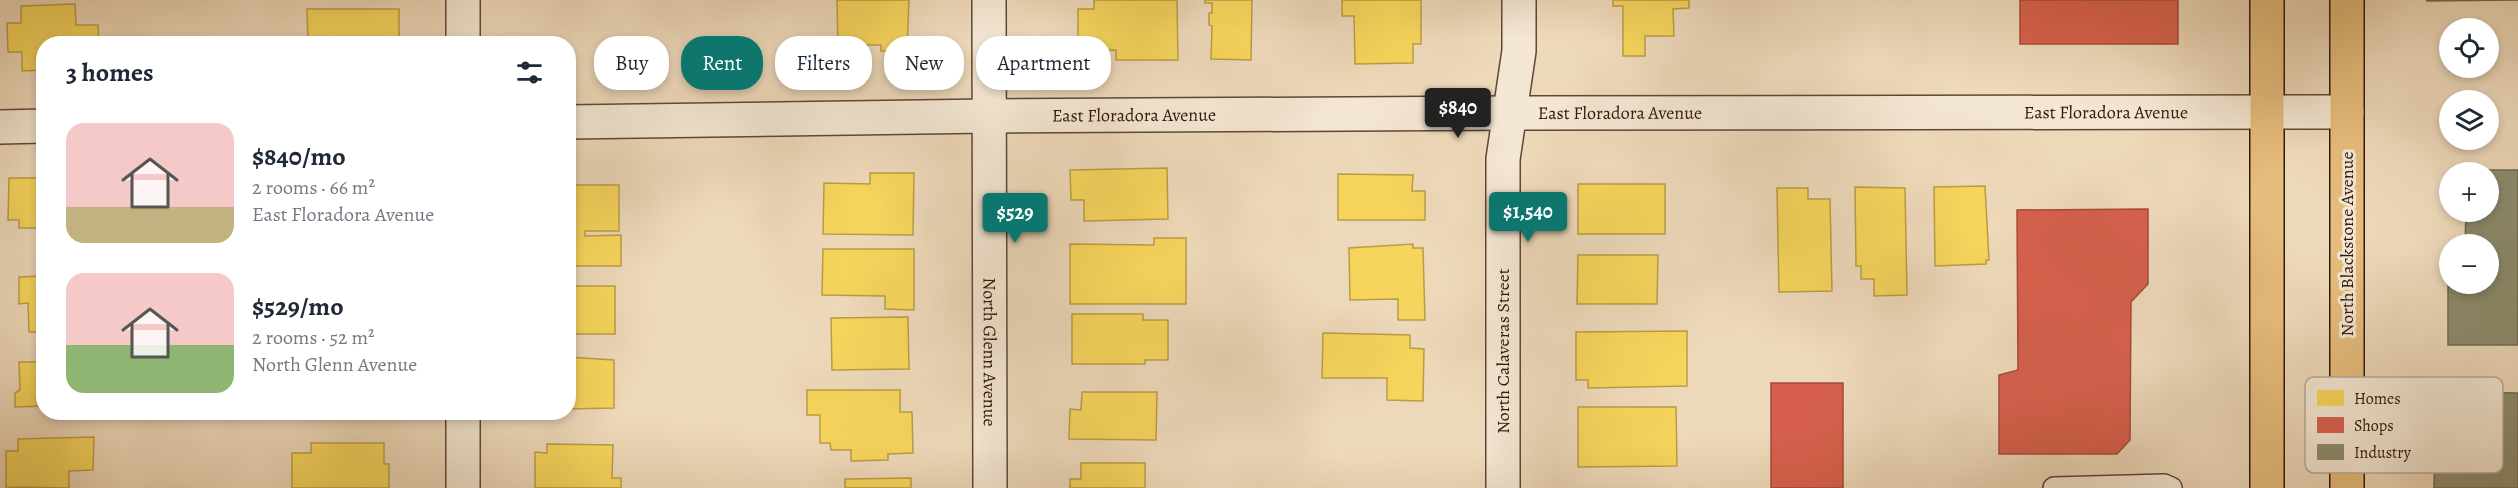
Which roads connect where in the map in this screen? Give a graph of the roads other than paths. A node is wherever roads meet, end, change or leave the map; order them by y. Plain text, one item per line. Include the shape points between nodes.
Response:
1 (463, 0) edge
2 (989, 0) edge
3 (1519, 0) edge
4 (2267, 0) edge
5 (2347, 0) edge
6 (463, 36) edge
7 (2267, 111) junction
8 (2347, 112) junction
9 (1510, 113) junction
10 (989, 116) junction
11 (576, 122) edge
12 (36, 126) edge
13 (0, 127) edge
14 (2347, 377) edge
15 (463, 420) edge
16 (463, 488) edge
17 (990, 488) edge
18 (1503, 488) edge
19 (2054, 488) edge
20 (2171, 488) edge
21 (2267, 488) edge

1 - 6 street
2 - 10 street, North Glenn Avenue
3 - 9 street, North Calaveras Street via 1519,51
4 - 7 main road
5 - 8 main road, North Blackstone Avenue
7 - 8 street, East Floradora Avenue
7 - 9 street, East Floradora Avenue
7 - 21 main road
8 - 14 main road, North Blackstone Avenue
9 - 10 street, East Floradora Avenue
9 - 18 street, North Calaveras Street via 1503,159
10 - 11 street, East Floradora Avenue
10 - 17 street, North Glenn Avenue
12 - 13 street
15 - 16 street
19 - 20 lane via 2164,484

